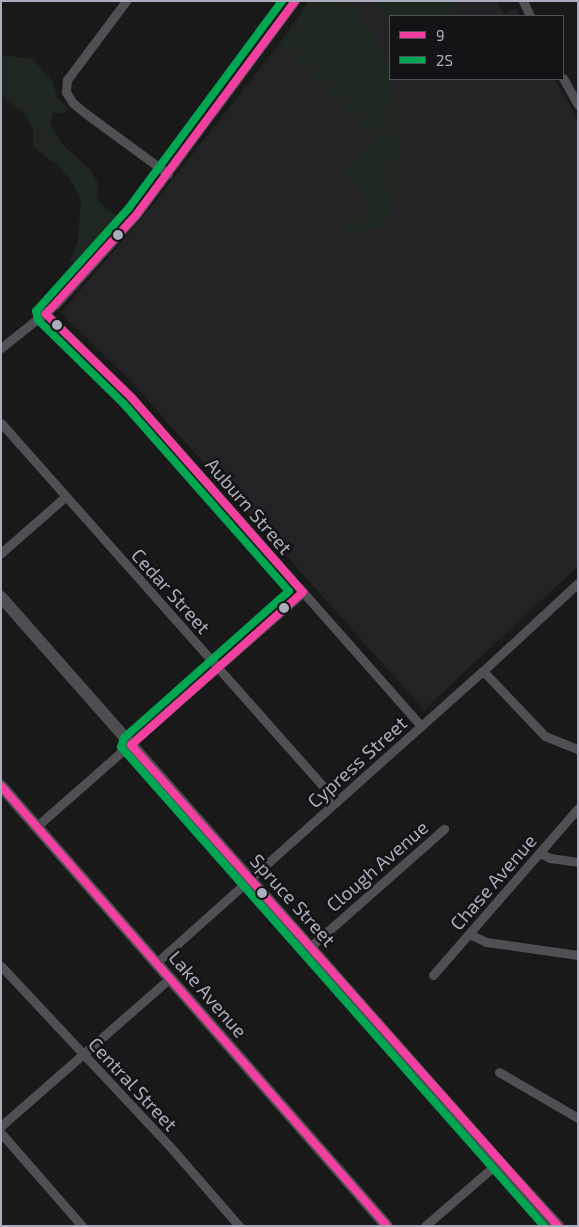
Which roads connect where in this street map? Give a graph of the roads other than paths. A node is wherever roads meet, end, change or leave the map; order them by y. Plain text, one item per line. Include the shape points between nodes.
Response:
1 (126, 1) edge
2 (295, 1) edge
3 (523, 1) edge
4 (530, 15) edge
5 (564, 80) edge
6 (578, 105) edge
7 (168, 174) junction
8 (46, 314) junction
9 (1, 348) edge
10 (1, 423) edge
11 (66, 496) junction
12 (1, 553) edge
13 (578, 582) edge
14 (303, 592) junction
15 (1, 597) edge
16 (217, 667) junction
17 (483, 671) junction
18 (421, 726) junction
19 (131, 744) junction
20 (578, 749) edge
21 (1, 786) edge
22 (337, 802) junction
23 (578, 808) edge
24 (37, 826) junction
25 (444, 829) dead end
26 (540, 854) junction
27 (578, 862) edge
28 (250, 879) junction
29 (469, 934) junction
30 (310, 947) junction
31 (578, 955) edge
32 (156, 964) junction
33 (1, 966) edge
34 (433, 975) dead end
35 (169, 979) junction
36 (84, 1055) junction
37 (499, 1072) dead end
38 (578, 1118) edge
39 (1, 1126) edge
40 (1, 1133) edge
41 (499, 1162) junction
42 (82, 1226) edge
43 (239, 1226) edge
44 (387, 1226) edge
45 (425, 1226) edge
46 (558, 1226) edge

1 - 7 street via 67,80 66,92 85,114
2 - 7 street
3 - 4 street
5 - 6 street
7 - 8 street via 136,215
8 - 9 street
8 - 14 street, Auburn Street via 131,397
10 - 11 street, Cedar Street
11 - 12 street
11 - 16 street, Cedar Street
13 - 17 street, Cypress Street
14 - 16 street
14 - 18 street, Auburn Street
15 - 19 street, Spruce Street
16 - 19 street
16 - 22 street, Cedar Street
17 - 18 street, Cypress Street
17 - 20 street via 544,736
18 - 22 street, Cypress Street
19 - 24 street
19 - 28 street, Spruce Street
21 - 24 street, Lake Avenue
22 - 28 street, Cypress Street
23 - 26 street, Chase Avenue
24 - 32 street, Lake Avenue
25 - 30 street, Clough Avenue
26 - 27 street
26 - 29 street, Chase Avenue
28 - 30 street, Spruce Street
28 - 32 street, Cypress Street
29 - 31 street via 486,942
29 - 34 street, Chase Avenue
30 - 41 street, Spruce Street
32 - 35 street, Lake Avenue
33 - 36 street, Central Street
35 - 36 street
35 - 44 street, Lake Avenue
36 - 39 street
36 - 43 street, Central Street
37 - 38 street
40 - 42 street
41 - 45 street
41 - 46 street, Spruce Street

